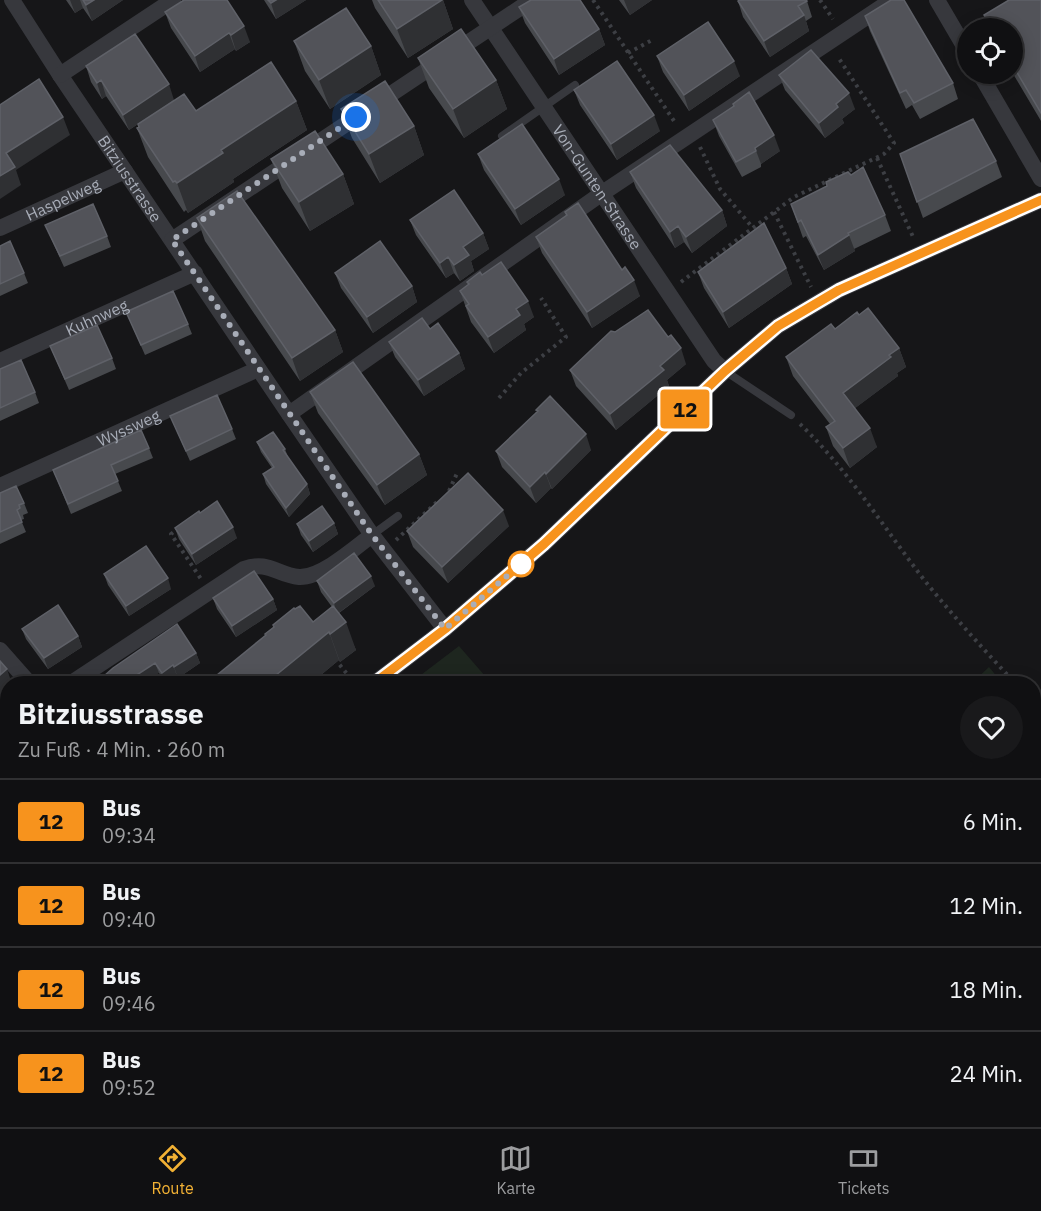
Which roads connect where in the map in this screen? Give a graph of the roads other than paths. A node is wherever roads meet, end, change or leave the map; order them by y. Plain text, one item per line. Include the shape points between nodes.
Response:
1 (12, 0) edge
2 (173, 0) edge
3 (472, 0) edge
4 (532, 0) edge
5 (892, 0) edge
6 (937, 0) edge
7 (490, 27) junction
8 (957, 34) edge
9 (60, 75) junction
10 (986, 84) edge
11 (575, 85) dead end
12 (543, 107) junction
13 (502, 136) edge
14 (124, 171) junction
15 (1041, 179) edge
16 (601, 194) junction
17 (1041, 200) edge
18 (0, 228) edge
19 (172, 240) junction
20 (195, 273) junction
21 (0, 361) edge
22 (258, 369) junction
23 (725, 371) junction
24 (289, 414) junction
25 (791, 415) road end
26 (0, 486) edge
27 (398, 516) dead end
28 (372, 535) junction
29 (445, 629) junction
30 (0, 650) edge
31 (23, 676) edge
32 (82, 676) edge
33 (383, 676) edge

1 - 9 street, Bitziusstrasse
2 - 9 street
3 - 7 street, Von-Gunten-Strasse
4 - 7 street
5 - 16 street
6 - 8 street
7 - 12 street, Von-Gunten-Strasse
7 - 19 street
9 - 14 street, Bitziusstrasse
10 - 15 street
11 - 12 lane
12 - 13 lane
12 - 16 street, Von-Gunten-Strasse
14 - 18 street, Haspelweg
14 - 19 street, Bitziusstrasse
16 - 23 street, Von-Gunten-Strasse via 714,361
16 - 24 street
17 - 23 street via 839,290 778,326
19 - 20 street, Bitziusstrasse
20 - 21 street, Kuhnweg
20 - 22 street, Bitziusstrasse
22 - 24 street, Bitziusstrasse
22 - 26 street, Wyssweg
23 - 25 lane
23 - 29 street via 544,544
24 - 28 street, Bitziusstrasse
27 - 28 lane
28 - 29 street, Bitziusstrasse
28 - 32 street via 317,573 300,577 264,565 250,566
29 - 33 street
30 - 31 street

